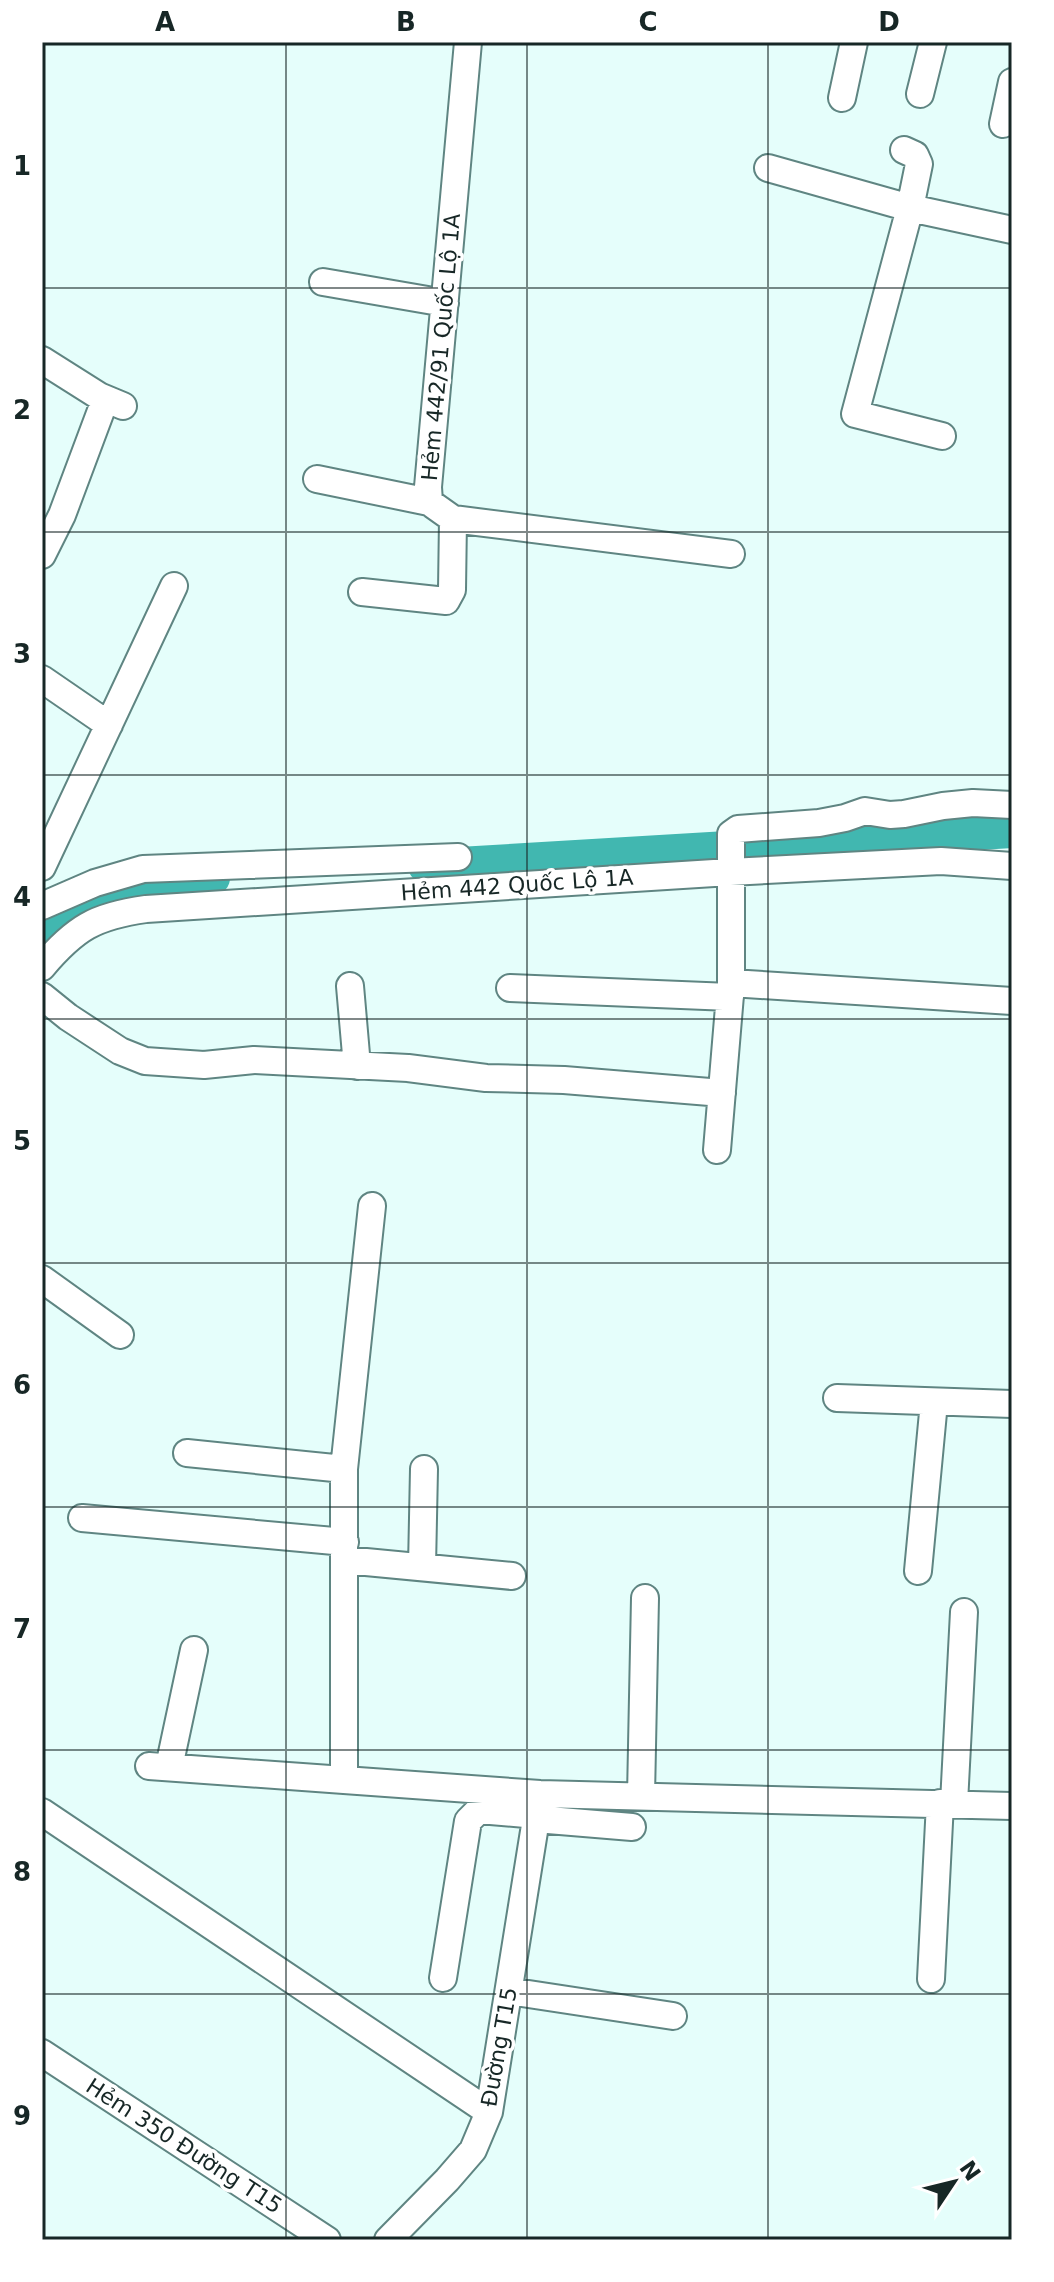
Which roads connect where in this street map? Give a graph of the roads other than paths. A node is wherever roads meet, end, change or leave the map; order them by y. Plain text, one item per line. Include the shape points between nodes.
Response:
1 (468, 42) edge
2 (854, 42) edge
3 (933, 42) edge
4 (1012, 82) edge
5 (920, 94) dead end
6 (842, 98) dead end
7 (1003, 124) dead end
8 (904, 150) dead end
9 (768, 168) dead end
10 (910, 208) junction
11 (1012, 230) edge
12 (323, 282) dead end
13 (445, 303) junction
14 (42, 360) edge
15 (942, 436) dead end
16 (317, 479) dead end
17 (429, 502) junction
18 (453, 519) junction
19 (731, 554) dead end
20 (42, 555) edge
21 (174, 586) dead end
22 (362, 592) dead end
23 (42, 679) edge
24 (109, 725) junction
25 (1012, 805) edge
26 (458, 857) dead end
27 (730, 859) junction
28 (1012, 866) edge
29 (42, 867) edge
30 (53, 917) edge
31 (42, 967) edge
32 (350, 986) dead end
33 (510, 988) dead end
34 (730, 990) junction
35 (42, 996) edge
36 (1012, 1001) edge
37 (357, 1066) junction
38 (722, 1093) junction
39 (717, 1150) dead end
40 (372, 1206) dead end
41 (42, 1279) edge
42 (120, 1335) dead end
43 (837, 1398) dead end
44 (934, 1402) junction
45 (1012, 1404) edge
46 (187, 1453) dead end
47 (344, 1469) junction
48 (424, 1469) dead end
49 (82, 1518) dead end
50 (345, 1551) junction
51 (422, 1567) junction
52 (918, 1571) dead end
53 (512, 1576) dead end
54 (645, 1598) dead end
55 (964, 1612) dead end
56 (194, 1650) dead end
57 (344, 1780) junction
58 (641, 1796) junction
59 (947, 1803) junction
60 (1012, 1806) edge
61 (538, 1809) junction
62 (42, 1812) edge
63 (632, 1827) dead end
64 (443, 1978) dead end
65 (931, 1979) dead end
66 (509, 1991) junction
67 (673, 2016) dead end
68 (42, 2053) edge
69 (489, 2112) junction
70 (327, 2240) edge
71 (388, 2240) edge

1 - 13 street, Hẻm 442/91 Quốc Lộ 1A
2 - 6 street
3 - 5 street
4 - 7 street
8 - 10 street via 919,164
9 - 10 street
10 - 11 street
10 - 15 street via 855,414
12 - 13 street
13 - 17 street, Hẻm 442/91 Quốc Lộ 1A
14 - 20 street via 114,403
16 - 17 street
17 - 18 street, Hẻm 442/91 Quốc Lộ 1A
18 - 19 street
18 - 22 street via 452,590 446,601
21 - 24 street
23 - 24 street
24 - 29 street
25 - 27 street via 973,803 890,815 865,811 819,823 738,829 731,834
26 - 30 street via 143,869 95,883
27 - 28 street, Hẻm 442 Quốc Lộ 1A
27 - 30 street, Hẻm 442 Quốc Lộ 1A via 146,909 93,922
27 - 34 street
30 - 31 street, Hẻm 442 Quốc Lộ 1A
32 - 37 street
33 - 34 street
34 - 36 street
34 - 38 street
35 - 37 street via 120,1051 145,1061
37 - 38 street
38 - 39 street
40 - 47 street
41 - 42 street
43 - 44 street
44 - 45 street
44 - 52 street
46 - 47 street
47 - 50 street
48 - 51 street
49 - 50 street
50 - 51 street
50 - 57 street
51 - 53 street
54 - 58 street
55 - 59 street
56 - 57 street via 159,1766
57 - 61 street
58 - 59 street
58 - 61 street
59 - 60 street
59 - 65 street
61 - 63 street
61 - 64 street via 479,1810 468,1821
61 - 66 street, Đường T15
62 - 69 street
66 - 67 street
66 - 69 street, Đường T15
68 - 70 street, Hẻm 350 Đường T15
69 - 71 street, Đường T15 via 473,2150

